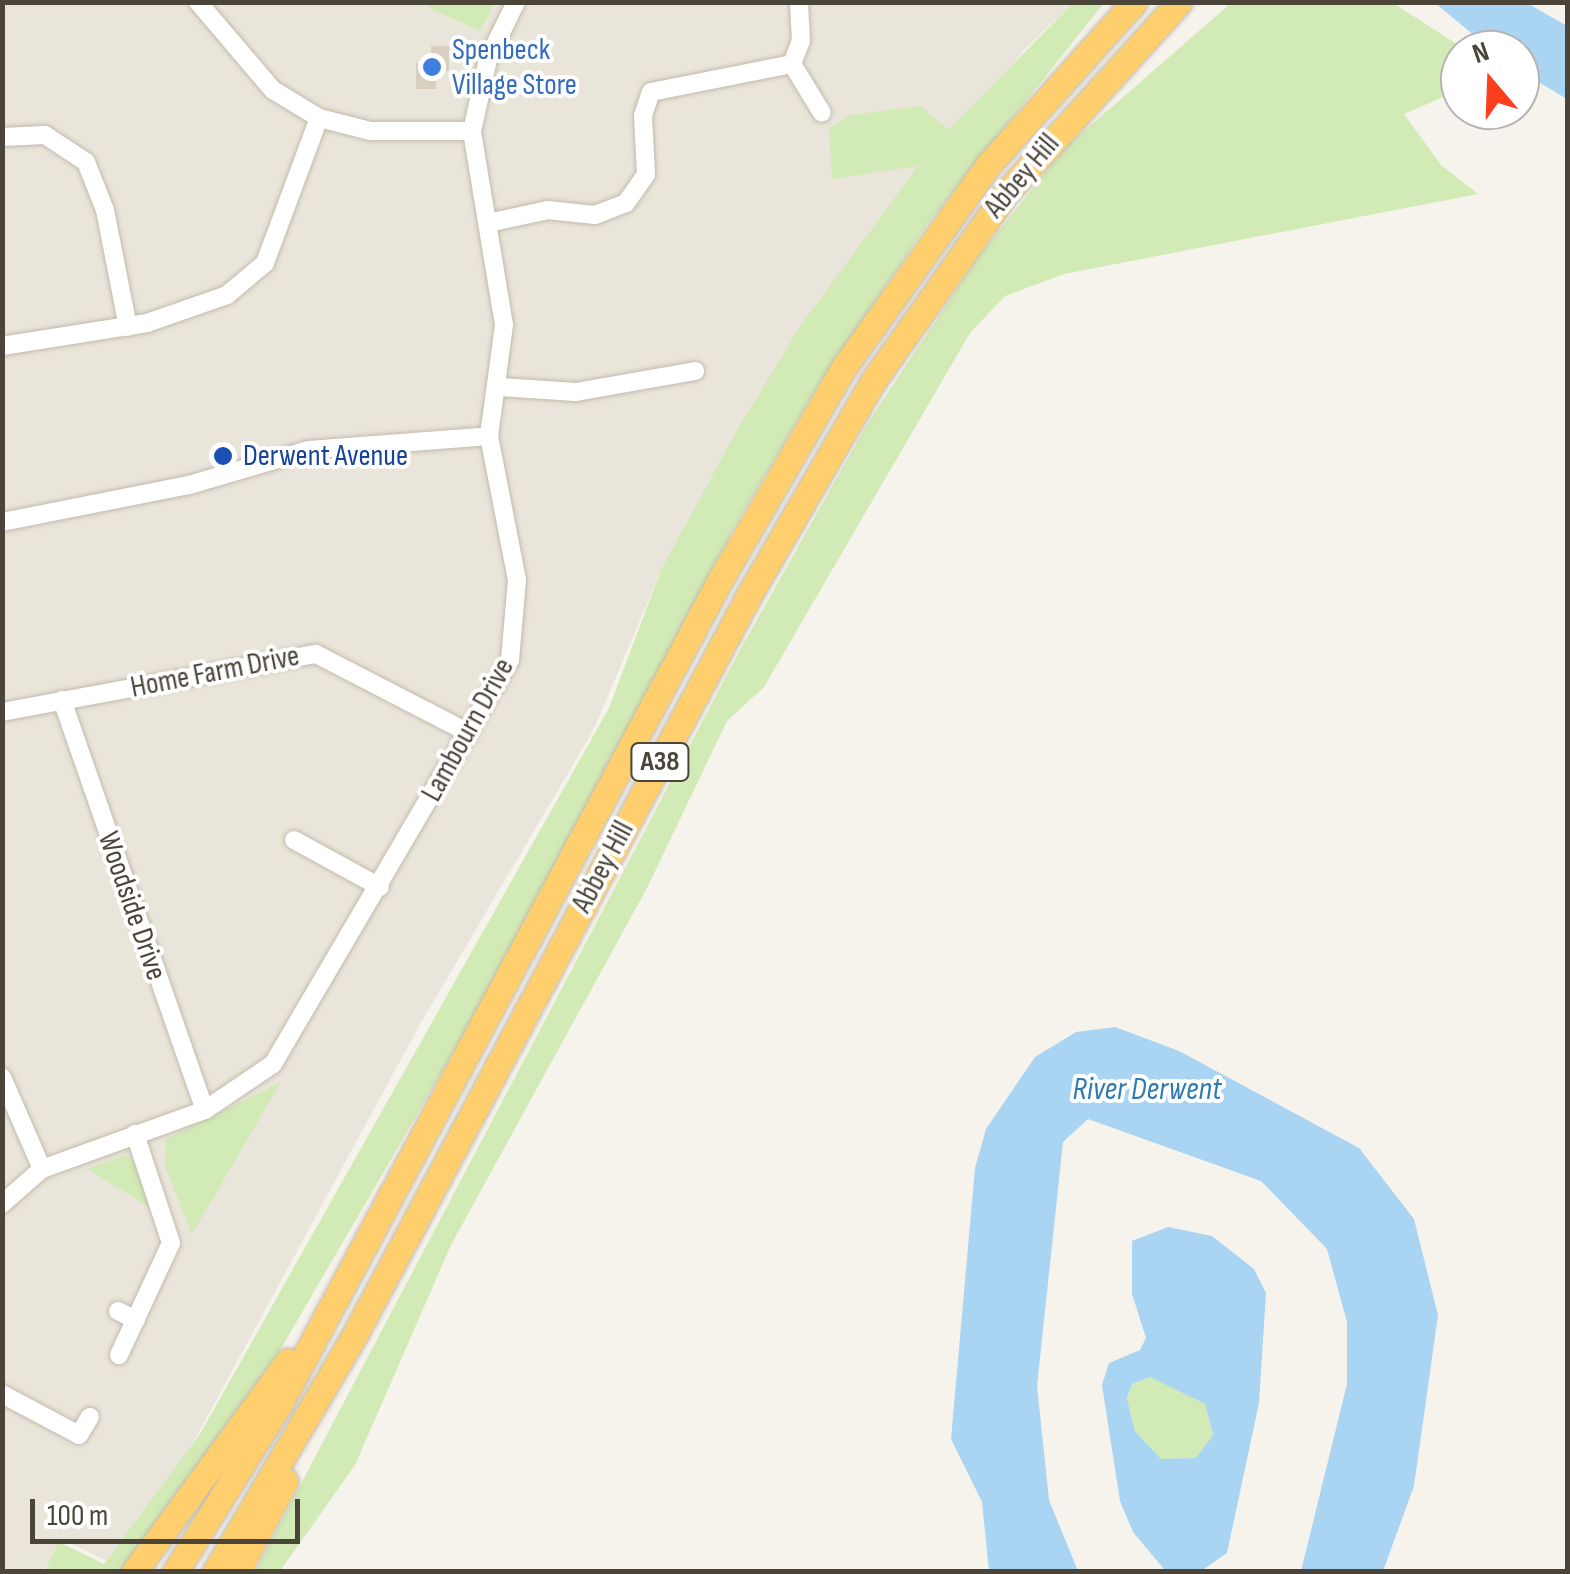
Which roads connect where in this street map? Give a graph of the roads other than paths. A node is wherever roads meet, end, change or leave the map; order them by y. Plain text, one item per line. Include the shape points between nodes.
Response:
1 (198, 2) edge
2 (516, 2) edge
3 (799, 2) edge
4 (1134, 2) edge
5 (1179, 2) edge
6 (792, 64) junction
7 (822, 113) dead end
8 (319, 118) junction
9 (472, 130) junction
10 (2, 136) edge
11 (488, 223) junction
12 (128, 326) junction
13 (2, 346) edge
14 (695, 371) dead end
15 (500, 387) junction
16 (489, 436) junction
17 (2, 522) edge
18 (62, 700) junction
19 (2, 712) edge
20 (469, 733) junction
21 (294, 840) dead end
22 (380, 887) junction
23 (2, 1078) edge
24 (206, 1110) junction
25 (135, 1134) junction
26 (42, 1168) junction
27 (2, 1204) edge
28 (335, 1297) junction
29 (118, 1310) dead end
30 (136, 1320) junction
31 (354, 1336) junction
32 (118, 1355) dead end
33 (2, 1394) edge
34 (90, 1417) dead end
35 (134, 1572) edge
36 (176, 1572) edge
37 (215, 1572) edge
38 (237, 1572) edge

1 - 8 street via 272,90
2 - 9 street, Lambourn Drive via 488,60
3 - 6 street via 801,41
4 - 28 highway, Abbey Hill / A38 via 988,165 844,368
5 - 31 highway, Abbey Hill / A38 via 1007,192 873,381 749,594
6 - 7 street
6 - 11 street via 651,92 643,184 612,211 548,210
8 - 9 street via 370,131
8 - 12 street via 266,264 227,295
9 - 11 street, Lambourn Drive
10 - 12 street via 45,135 86,162 105,210
11 - 15 street, Lambourn Drive via 504,325
12 - 13 street
14 - 15 street via 576,392
15 - 16 street, Lambourn Drive
16 - 17 street via 309,450 189,485
16 - 20 street, Lambourn Drive via 518,619 510,660
18 - 19 street, Home Farm Drive
18 - 20 street, Home Farm Drive via 316,654
18 - 24 street, Woodside Drive
20 - 22 street, Lambourn Drive
21 - 22 street
22 - 24 street, Lambourn Drive via 289,1044 255,1080
23 - 26 street
24 - 25 street, Lambourn Drive
25 - 26 street, Lambourn Drive
25 - 30 street via 171,1243
26 - 27 street, Lambourn Drive
28 - 35 highway
28 - 36 highway, Abbey Hill / A38
29 - 30 street
30 - 32 street
31 - 37 highway, Abbey Hill / A38
31 - 38 highway
33 - 34 street via 79,1435

